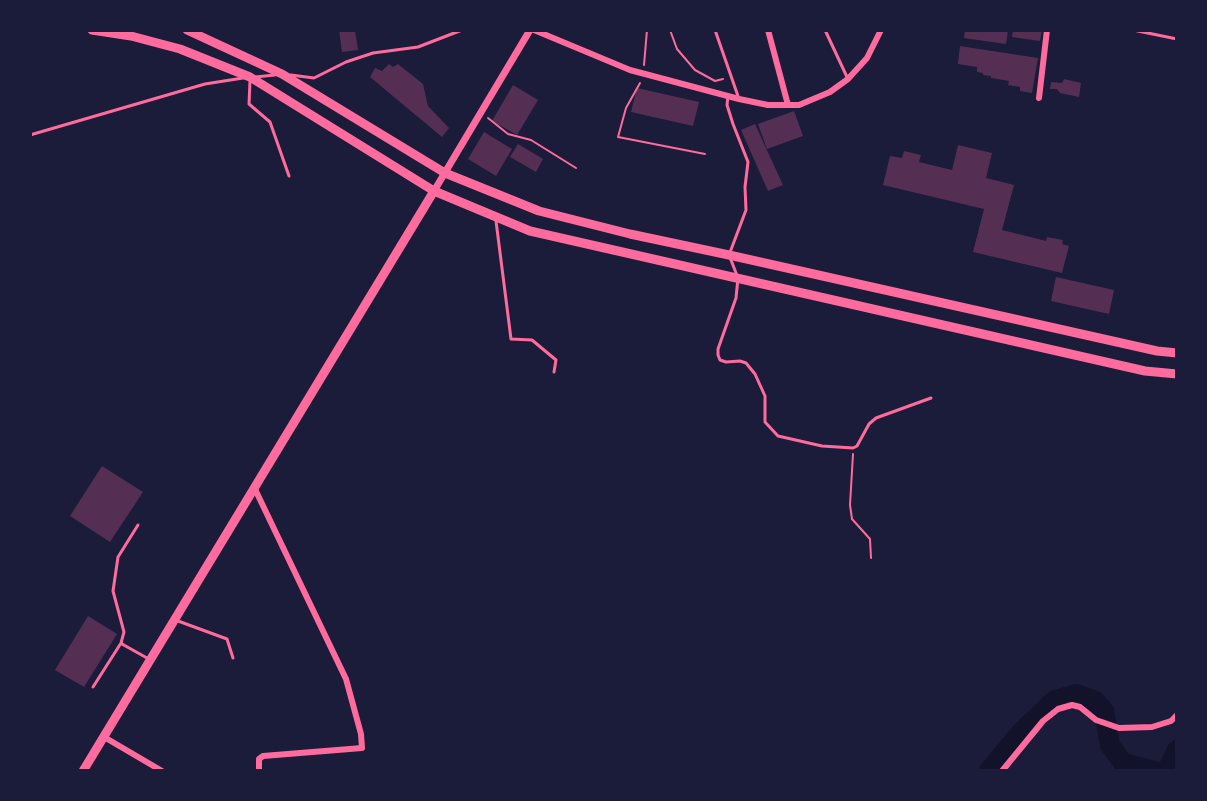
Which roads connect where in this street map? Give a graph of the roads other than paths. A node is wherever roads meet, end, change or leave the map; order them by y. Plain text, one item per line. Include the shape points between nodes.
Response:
1 (92, 30) edge
2 (187, 30) edge
3 (462, 30) edge
4 (532, 30) edge
5 (715, 30) edge
6 (768, 30) edge
7 (825, 30) edge
8 (881, 30) edge
9 (1047, 30) edge
10 (1133, 30) edge
11 (1177, 39) edge
12 (282, 74) junction
13 (250, 77) junction
14 (848, 79) junction
15 (728, 96) junction
16 (1039, 98) dead end
17 (739, 99) junction
18 (788, 105) junction
19 (30, 135) edge
20 (445, 173) junction
21 (289, 176) dead end
22 (434, 191) junction
23 (495, 216) junction
24 (729, 255) junction
25 (738, 278) junction
26 (1177, 353) edge
27 (554, 372) dead end
28 (1177, 374) edge
29 (931, 398) dead end
30 (254, 487) junction
31 (138, 525) dead end
32 (174, 620) junction
33 (121, 643) junction
34 (233, 658) dead end
35 (150, 660) junction
36 (93, 687) dead end
37 (1177, 715) edge
38 (104, 737) junction
39 (83, 771) edge
40 (162, 771) edge
41 (259, 771) edge
42 (1002, 771) edge

1 - 13 main road via 180,49
2 - 12 main road
3 - 12 lane via 418,47 373,53 314,78
4 - 15 street via 630,70
4 - 20 street
5 - 17 lane
6 - 18 street
7 - 14 lane
8 - 14 street via 867,58
9 - 16 street
10 - 11 lane
12 - 13 lane
12 - 20 main road
13 - 19 lane via 205,84
13 - 21 lane via 249,104 270,122
13 - 22 main road
14 - 18 street via 830,92
15 - 17 street
15 - 24 lane via 748,162 746,210
17 - 18 street
20 - 22 street
20 - 24 main road via 539,211
22 - 23 main road
22 - 30 main road
23 - 25 main road via 530,231
23 - 27 lane via 511,339 532,340 556,360
24 - 25 lane
24 - 26 main road
25 - 28 main road
25 - 29 lane via 718,355 726,362 746,363 755,374 765,396 765,422 778,436 853,448 876,418
30 - 32 main road
30 - 41 street via 346,679 362,748 263,756
31 - 33 lane via 118,557 113,591 124,632
32 - 34 lane via 227,639
32 - 35 main road
33 - 35 lane
33 - 36 lane
35 - 38 main road
37 - 42 street via 1152,727 1114,726 1080,707 1058,709
38 - 39 main road
38 - 40 street

